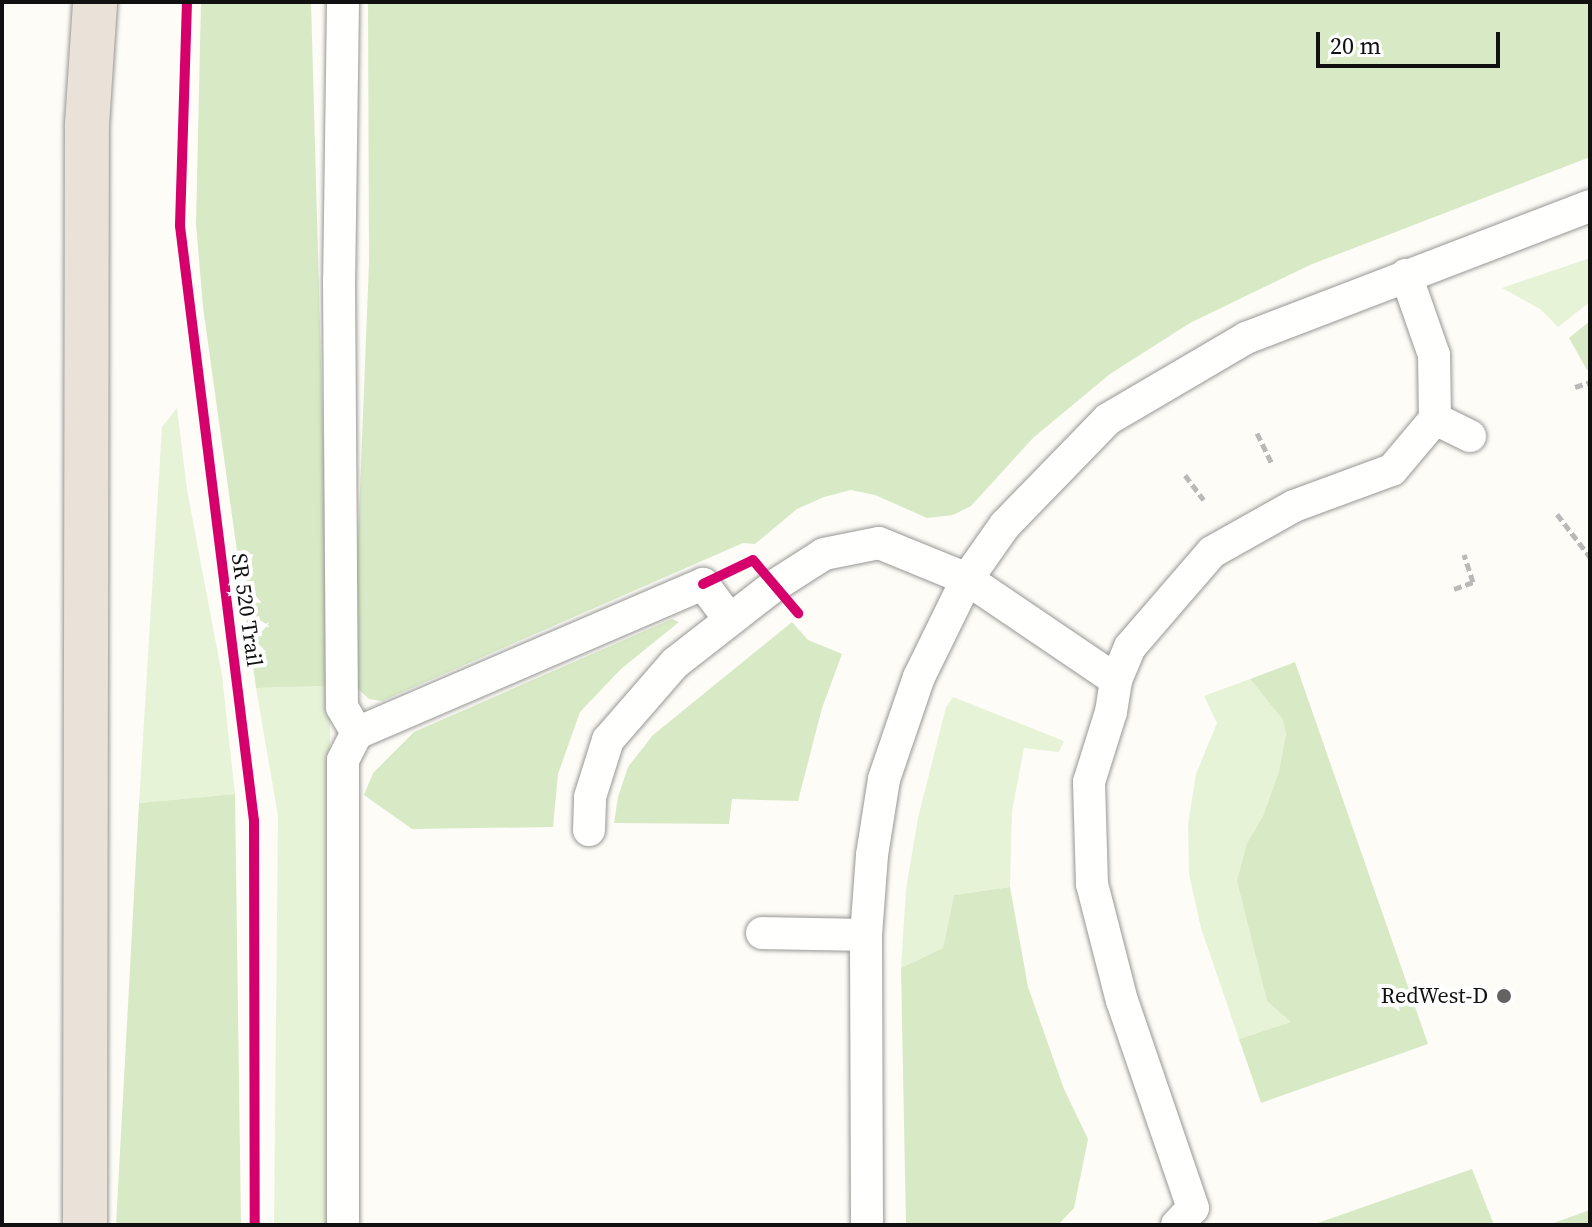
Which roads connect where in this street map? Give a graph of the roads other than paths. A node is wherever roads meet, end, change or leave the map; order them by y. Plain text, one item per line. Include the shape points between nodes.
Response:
1 (95, 2) edge
2 (343, 2) edge
3 (1590, 206) edge
4 (1406, 275) junction
5 (1435, 419) junction
6 (1470, 436) dead end
7 (967, 579) junction
8 (730, 620) junction
9 (1116, 680) junction
10 (357, 733) junction
11 (589, 830) dead end
12 (762, 933) dead end
13 (866, 935) junction
14 (85, 1225) edge
15 (343, 1225) edge
16 (867, 1225) edge
17 (1177, 1225) edge

1 - 14 highway via 87,124
2 - 10 lane via 342,707
3 - 4 lane
4 - 5 lane via 1434,355
4 - 7 lane via 1246,338 1108,419 1005,525
5 - 6 lane
5 - 9 lane via 1392,470 1294,506 1212,552 1130,647
7 - 8 lane via 879,543 824,554
7 - 9 lane
7 - 13 lane via 910,699 884,779
8 - 10 lane via 703,584
8 - 11 lane via 675,663 608,740 590,797
9 - 17 lane via 1089,782 1092,884 1122,1001 1193,1208
10 - 15 lane via 343,760
12 - 13 lane
13 - 16 lane

